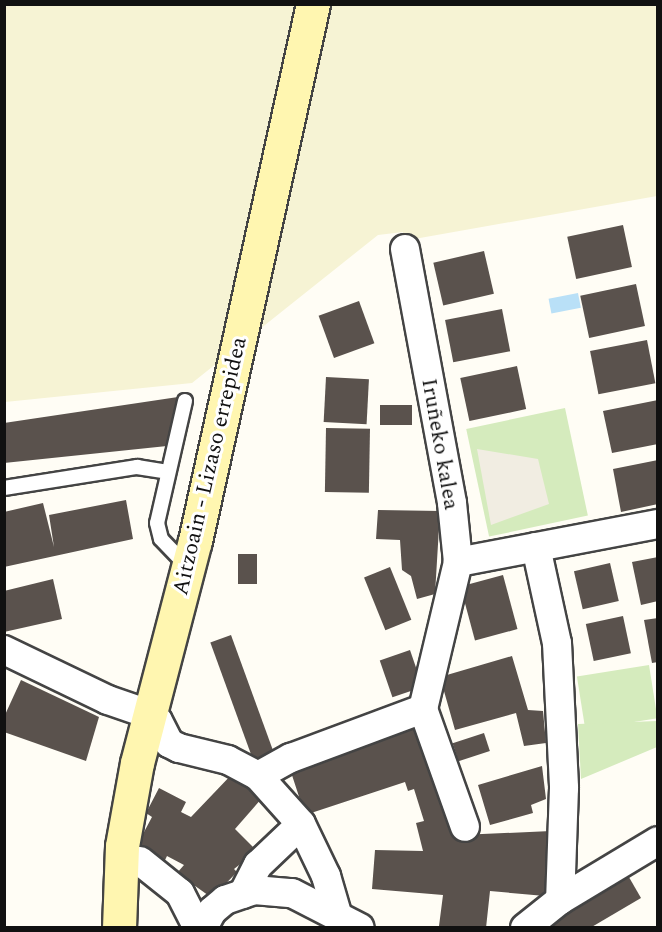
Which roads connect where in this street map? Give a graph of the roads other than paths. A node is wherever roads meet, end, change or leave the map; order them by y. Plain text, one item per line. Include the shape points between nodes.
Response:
1 (313, 4) edge
2 (405, 249) dead end
3 (185, 401) dead end
4 (168, 472) junction
5 (4, 488) edge
6 (657, 524) edge
7 (536, 547) junction
8 (458, 562) junction
9 (188, 567) junction
10 (4, 650) edge
11 (423, 709) junction
12 (148, 714) junction
13 (258, 776) junction
14 (301, 824) junction
15 (465, 827) dead end
16 (657, 841) edge
17 (140, 861) dead end
18 (243, 894) junction
19 (560, 900) junction
20 (349, 922) edge
21 (119, 927) edge
22 (198, 927) edge
23 (202, 927) edge
24 (525, 927) edge

1 - 9 street, Aitzoain - Lizaso errepidea
2 - 8 street, Iruñeko kalea via 452,503
3 - 4 lane
4 - 5 lane via 137,467
4 - 9 lane via 158,523 161,539
6 - 7 street
7 - 8 street
7 - 19 street via 557,643 564,788
8 - 11 street, Iruñeko kalea
9 - 12 street, Aitzoain - Lizaso errepidea
10 - 12 street via 108,700
11 - 13 street via 291,758
11 - 15 street
12 - 13 street via 158,722 169,742 228,760
12 - 21 street, Aitzoain - Lizaso errepidea via 122,846
13 - 14 street
14 - 18 street via 258,866
14 - 20 street
16 - 19 street
17 - 22 street via 180,893
18 - 20 street via 254,890 292,893
18 - 23 street via 225,900
19 - 24 street

